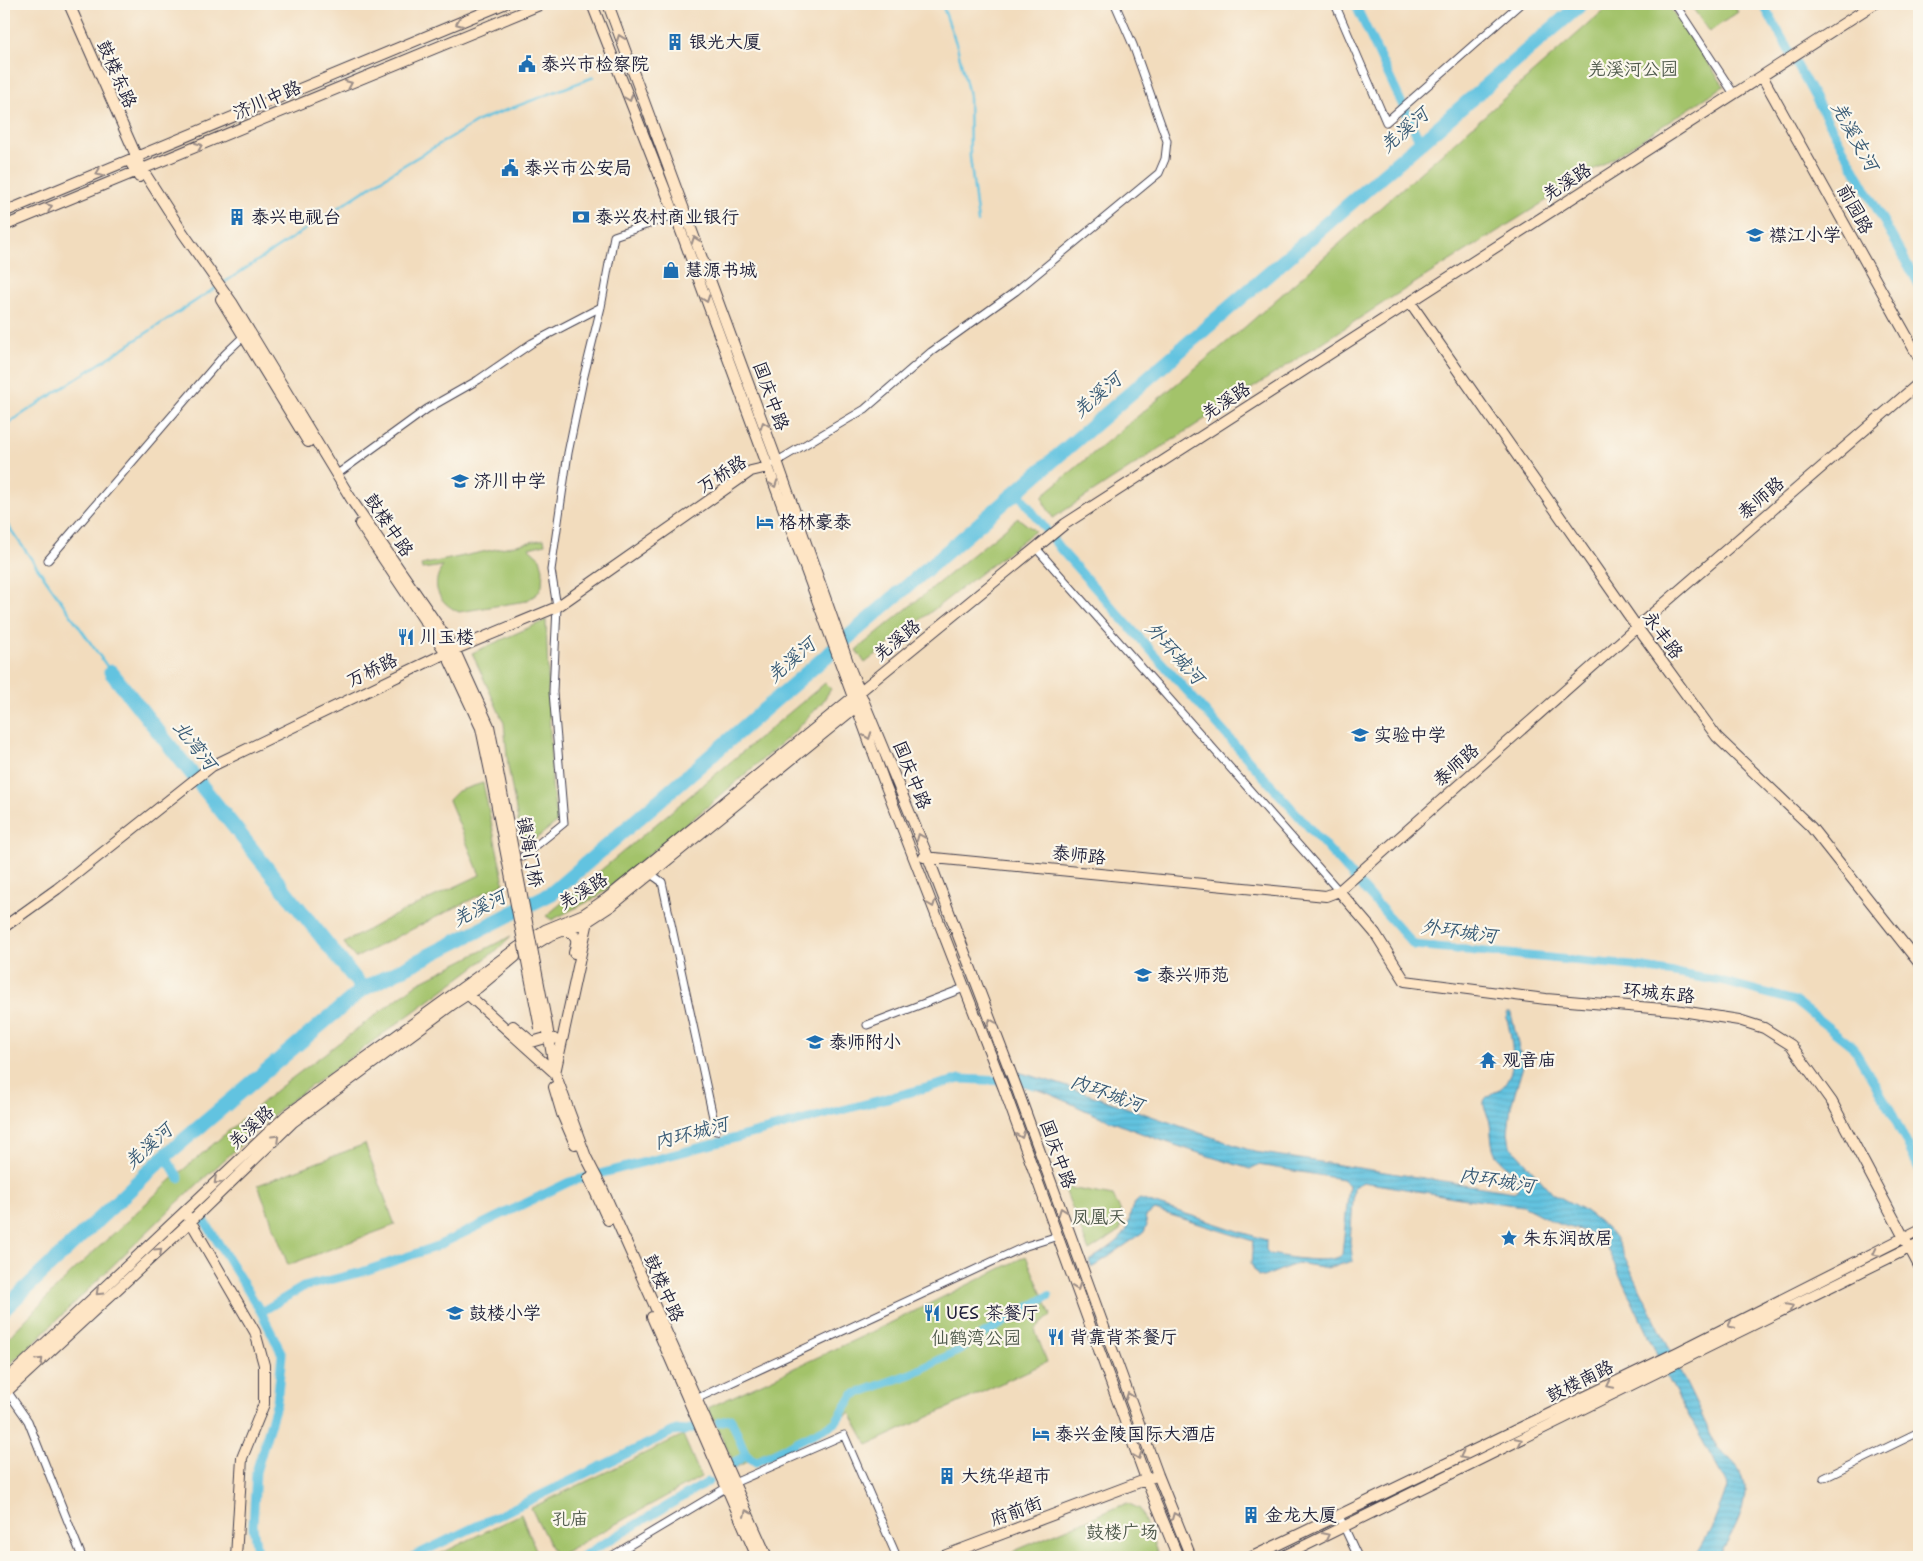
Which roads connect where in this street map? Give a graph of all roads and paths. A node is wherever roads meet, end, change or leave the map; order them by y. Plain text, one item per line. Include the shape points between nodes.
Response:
1 (69, 4) edge
2 (504, 4) edge
3 (542, 4) edge
4 (592, 4) edge
5 (608, 4) edge
6 (1115, 4) edge
7 (1335, 4) edge
8 (1520, 4) edge
9 (1675, 4) edge
10 (1874, 4) edge
11 (1766, 74) junction
12 (1734, 94) junction
13 (133, 159) junction
14 (139, 171) junction
15 (4, 212) edge
16 (675, 216) junction
17 (4, 226) edge
18 (180, 236) joint
19 (1410, 302) junction
20 (601, 307) junction
21 (246, 334) junction
22 (1919, 358) edge
23 (1919, 383) edge
24 (777, 460) junction
25 (768, 467) junction
26 (336, 475) junction
27 (1036, 548) junction
28 (48, 560) dead end
29 (823, 604) junction
30 (557, 607) junction
31 (1637, 627) junction
32 (450, 651) junction
33 (858, 699) junction
34 (495, 774) joint
35 (913, 856) junction
36 (522, 857) dead end
37 (928, 857) junction
38 (647, 871) junction
39 (1342, 888) junction
40 (586, 918) junction
41 (4, 926) edge
42 (566, 930) junction
43 (1919, 962) edge
44 (964, 988) junction
45 (468, 989) junction
46 (867, 1025) dead end
47 (544, 1033) junction
48 (552, 1070) junction
49 (716, 1131) dead end
50 (591, 1174) junction
51 (184, 1212) junction
52 (190, 1222) junction
53 (1919, 1230) edge
54 (1058, 1236) junction
55 (1906, 1243) junction
56 (1919, 1243) edge
57 (1919, 1266) edge
58 (1656, 1369) junction
59 (5, 1388) edge
60 (696, 1399) junction
61 (1919, 1432) edge
62 (1158, 1475) junction
63 (1824, 1478) dead end
64 (1146, 1479) junction
65 (730, 1486) junction
66 (1339, 1516) junction
67 (1343, 1528) junction
68 (82, 1557) edge
69 (236, 1557) edge
70 (610, 1557) edge
71 (757, 1557) edge
72 (767, 1557) edge
73 (897, 1557) edge
74 (941, 1557) edge
75 (1178, 1557) edge
76 (1191, 1557) edge
77 (1252, 1557) edge
78 (1282, 1557) edge
79 (1358, 1557) edge

1 - 13 street, 鼓楼东路
2 -> 13 street, 济川中路
14 -> 3 street, 济川中路
4 -> 16 street, 国庆中路
24 -> 5 street, 国庆中路
6 - 24 street via 1133,44 1167,141 1159,173 1016,291 931,352 864,409
7 - 8 street via 1386,122
9 - 12 street
10 - 11 street, 羌溪路
11 - 12 street, 羌溪路
11 - 22 street, 前园路
12 - 19 street, 羌溪路
13 - 14 street, 鼓楼东路
13 -> 15 street, 济川中路
17 -> 14 street, 济川中路
14 - 18 street, 鼓楼东路
16 - 20 street via 614,236
16 -> 25 street, 国庆中路
18 - 21 street, 鼓楼中路
19 - 27 street, 羌溪路 via 1065,524
19 - 31 street, 永丰路
20 - 26 street via 532,344 426,409
20 - 30 street via 583,380 560,509 552,570
21 - 26 street, 鼓楼中路
21 - 28 street via 225,354
21 - 32 street via 330,478
23 - 31 street, 泰师路
24 - 25 street
24 - 29 street, 国庆中路
25 -> 29 street, 国庆中路
25 - 30 street, 万桥路 via 751,471
26 - 32 street, 鼓楼中路
27 - 33 street, 羌溪路
27 - 39 street
29 - 33 street, 国庆中路
30 - 32 street, 万桥路
30 - 36 street via 553,692 564,823
31 - 39 street, 泰师路
31 - 43 street, 永丰路 via 1717,737 1811,827
32 - 34 street, 鼓楼中路 via 489,726
32 - 41 street, 万桥路 via 212,766 57,889
33 -> 35 street, 国庆中路
37 -> 33 street, 国庆中路
33 - 38 street, 羌溪路
34 - 47 street, 镇海门桥, bridge
35 - 37 street, 泰师路
35 -> 44 street, 国庆中路
37 - 39 street, 泰师路 via 1326,896
62 -> 37 street, 国庆中路
38 - 40 street, 羌溪路 via 606,899
38 - 49 street via 662,882
39 - 55 street, 环城东路 via 1376,933 1405,981 1546,999 1675,1010 1740,1020 1764,1028 1791,1045 1832,1102
40 - 42 street, 羌溪路
40 - 45 street, 羌溪路 via 545,930 517,948
40 - 48 street
42 - 45 street, 羌溪路 via 549,936
42 - 47 street via 573,933 577,941 558,1038
44 - 46 street
44 -> 54 street, 国庆中路
45 - 47 street via 532,1042
45 - 48 street
45 -> 51 street, 羌溪路 via 287,1115
52 -> 45 street, 羌溪路 via 293,1122
47 - 48 street, 镇海门桥
48 - 50 street, 镇海门桥 via 562,1114
50 - 60 street, 鼓楼中路
50 - 65 street
51 - 52 street
51 -> 59 street, 羌溪路
59 -> 52 street, 羌溪路
52 - 69 street via 255,1332 264,1365 264,1404 242,1458
53 - 55 street, 鼓楼南路
54 - 60 street via 1026,1246
54 -> 64 street, 国庆中路
55 - 56 street, 鼓楼南路
55 - 57 street
55 - 58 street, 鼓楼南路
58 -> 66 street, 鼓楼南路
67 -> 58 street, 鼓楼南路
59 - 68 street via 28,1420
60 - 65 street, 鼓楼中路
61 - 63 street
62 - 64 street, 府前街
76 -> 62 street, 国庆中路
64 - 74 street, 府前街
64 - 75 street, 国庆中路
65 - 70 street
65 - 71 street
72 -> 65 street, 鼓楼中路
65 - 73 street via 844,1435
66 - 67 street
66 - 77 street, 鼓楼南路
78 -> 67 street, 鼓楼南路
67 - 79 street

